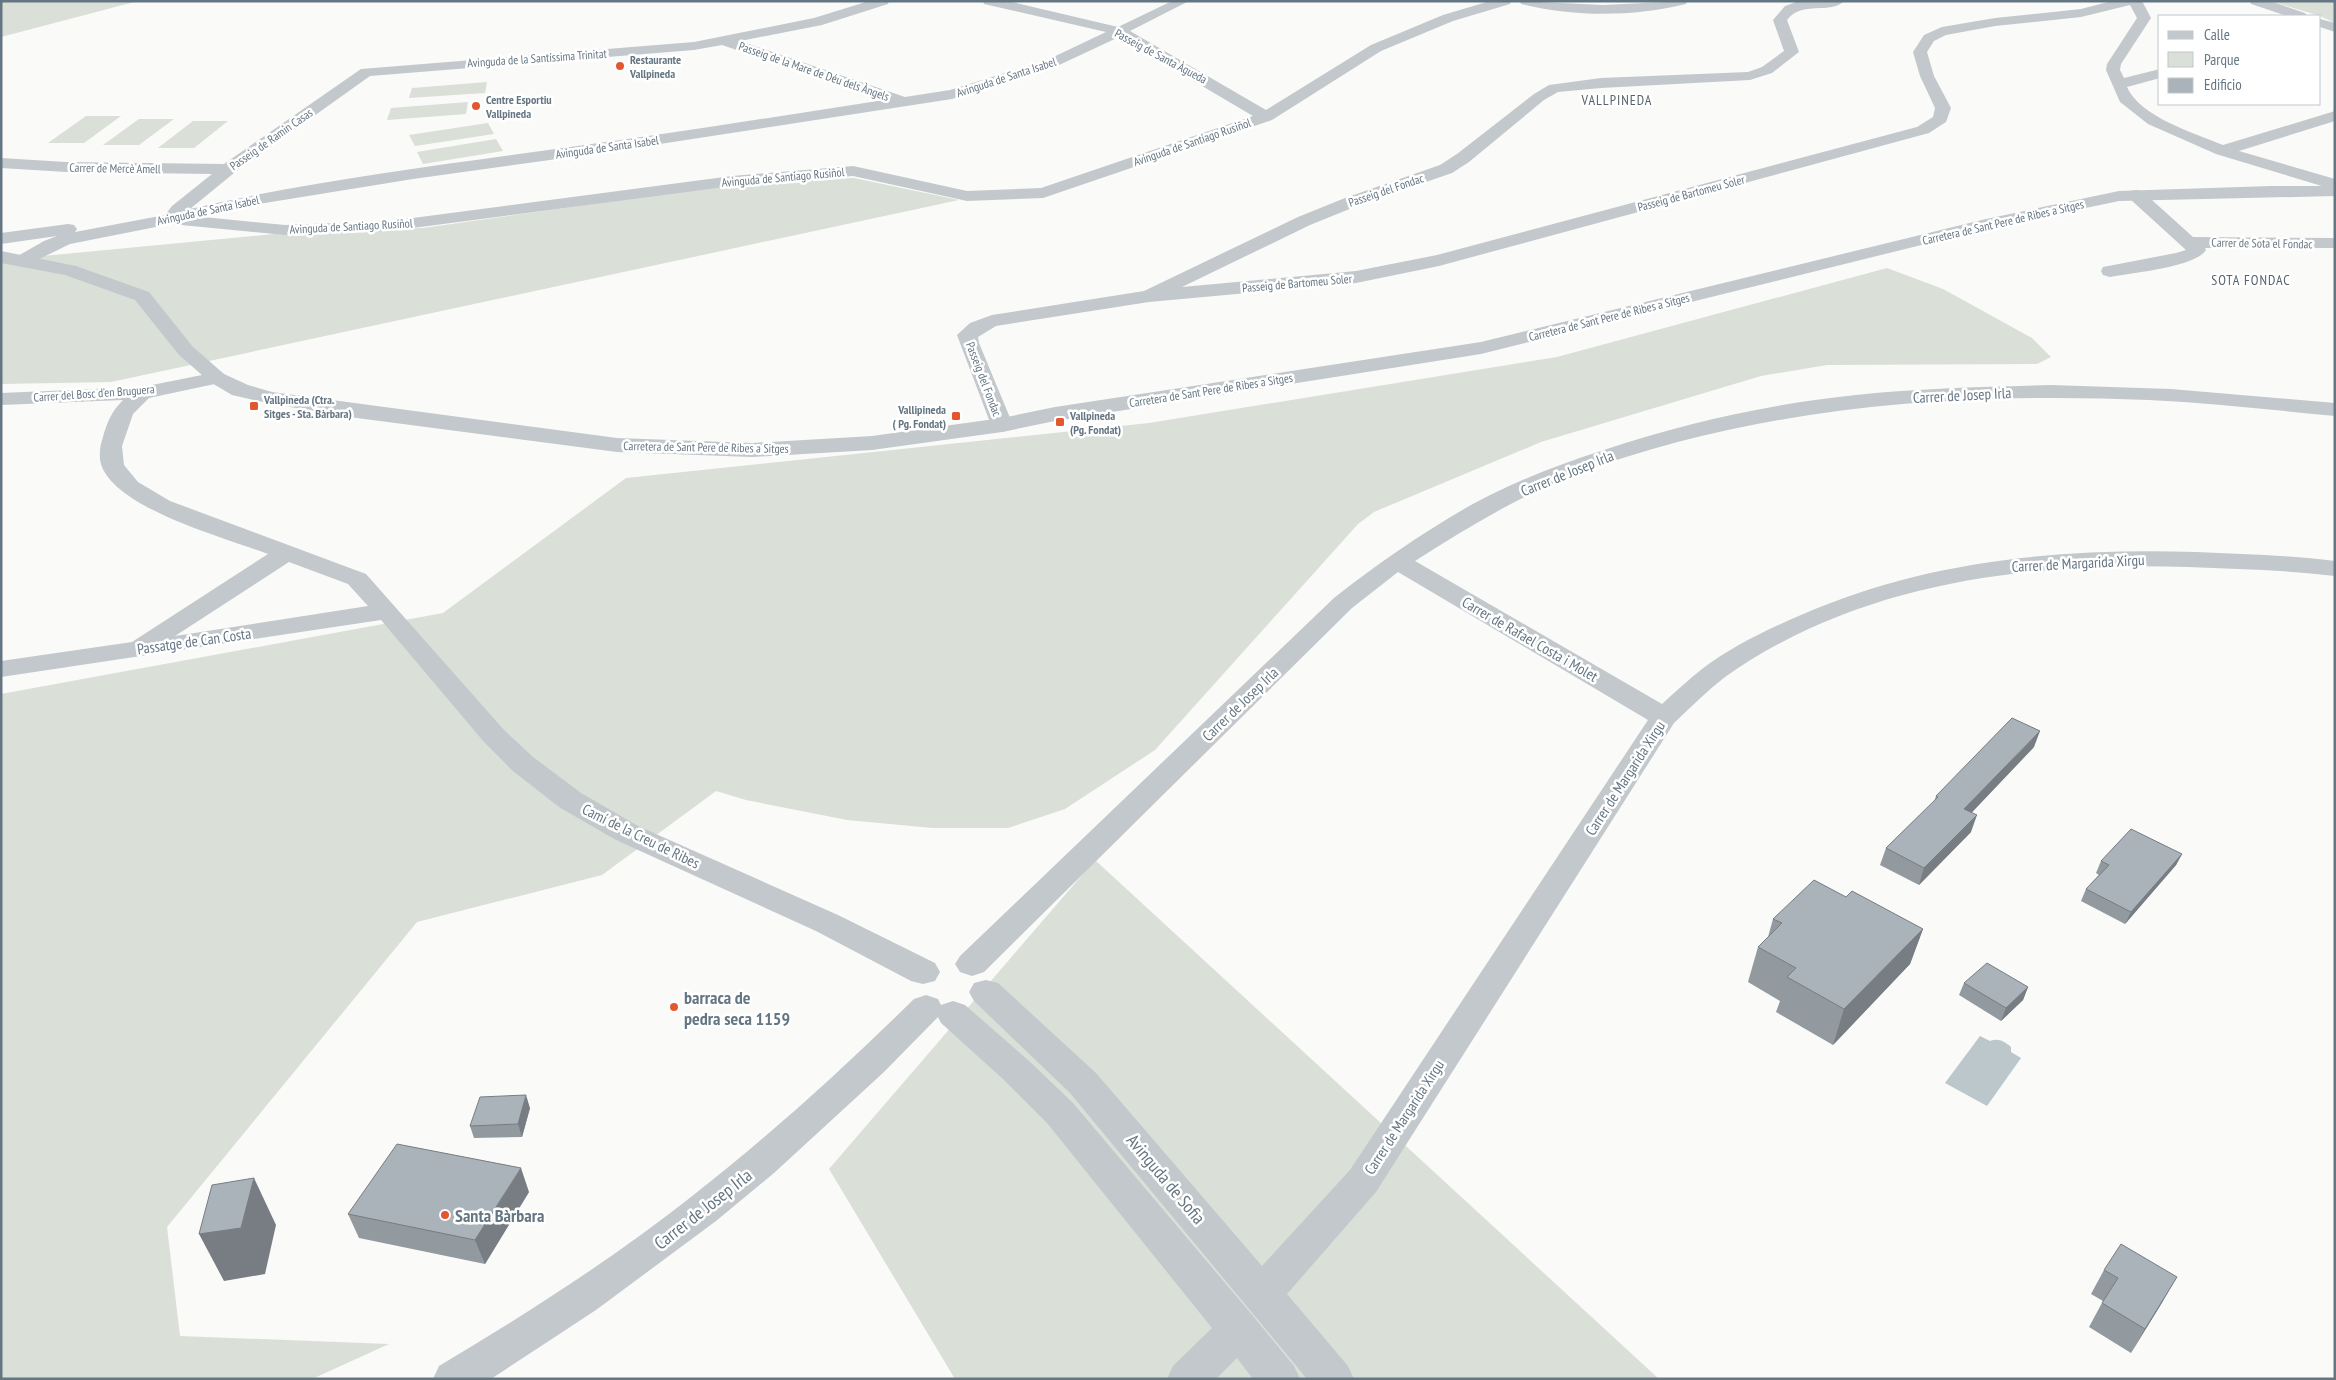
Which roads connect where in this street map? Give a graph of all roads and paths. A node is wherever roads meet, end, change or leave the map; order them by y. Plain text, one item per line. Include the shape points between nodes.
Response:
1 (883, 1) edge
2 (989, 1) edge
3 (1183, 1) edge
4 (1505, 1) edge
5 (1526, 1) edge
6 (1681, 1) edge
7 (1838, 1) edge
8 (2129, 1) edge
9 (2135, 1) edge
10 (2256, 1) edge
11 (1447, 10) edge
12 (2297, 15) edge
13 (1118, 31) junction
14 (724, 40) junction
15 (366, 72) joint
16 (2158, 73) edge
17 (2120, 84) junction
18 (904, 102) junction
19 (2335, 116) edge
20 (1266, 117) junction
21 (2222, 151) junction
22 (2240, 157) junction
23 (1, 163) edge
24 (228, 169) junction
25 (2335, 185) edge
26 (2271, 191) junction
27 (2335, 192) edge
28 (2136, 195) junction
29 (175, 215) junction
30 (1, 239) edge
31 (2188, 242) junction
32 (2335, 243) edge
33 (1, 258) edge
34 (23, 261) junction
35 (2110, 271) dead end
36 (1149, 296) junction
37 (216, 378) junction
38 (142, 393) junction
39 (1, 399) edge
40 (2335, 410) edge
41 (1002, 425) junction
42 (288, 552) junction
43 (1396, 561) junction
44 (2335, 569) edge
45 (387, 610) junction
46 (134, 650) junction
47 (1, 669) edge
48 (1664, 717) junction
49 (979, 978) junction
50 (934, 998) junction
51 (1262, 1294) junction
52 (1239, 1329) junction
53 (454, 1379) edge
54 (1188, 1379) edge
55 (1279, 1379) edge
56 (1333, 1379) edge

1 - 14 street, Avinguda de la Santíssima Trinitat via 817,22
2 - 13 street, Passeig de Santa Àgueda
3 - 13 street, Avinguda de Santa Isabel
4 - 11 street, Avinguda de Santiago Rusiñol
5 - 6 street via 1586,9
7 - 36 street, Passeig del Fondac via 1792,6 1783,13 1780,20 1792,52 1767,70 1750,76 1554,88 1446,169 1304,221
8 - 36 street, Passeig de Bartomeu Soler via 2081,13 1968,26 1942,31 1929,38 1920,52 1927,76 1943,108 1940,119 1923,130 1430,262 1356,277
9 - 17 street via 2144,18 2114,64 2113,70
10 - 12 street
11 - 20 street, Avinguda de Santiago Rusiñol via 1376,48
13 - 18 street, Avinguda de Santa Isabel via 1052,64 952,94
13 - 20 street, Passeig de Santa Àgueda
14 - 15 street, Avinguda de la Santíssima Trinitat via 694,46
14 - 18 street, Passeig de la Mare de Déu dels Àngels
15 - 24 street, Passeig de Ramin Casas
16 - 17 street
17 - 21 street via 2125,99 2154,121
18 - 29 street, Avinguda de Santa Isabel via 385,178
19 - 21 street
20 - 29 street, Avinguda de Santiago Rusiñol via 1043,193 967,196 854,171 732,181 390,226 285,230
21 - 22 street
22 - 25 street
22 - 26 street
23 - 24 street, Carrer de Mercè Amell
24 - 29 street, Passeig de Ramin Casas
26 - 27 street, Carretera de Sant Pere de Ribes a Sitges
26 - 28 street, Carretera de Sant Pere de Ribes a Sitges
28 - 31 street
28 - 41 street, Carretera de Sant Pere de Ribes a Sitges via 2083,203 1977,227 1481,348
29 - 30 street
29 - 34 street, Avinguda de Santa Isabel via 66,239
31 - 32 street, Carrer de Sota el Fondac
31 - 35 street, Carrer de Sota el Fondac via 2196,252 2181,258
33 - 34 street, Carretera de Sant Pere de Ribes a Sitges
34 - 37 street, Carretera de Sant Pere de Ribes a Sitges via 69,270 142,296 186,351
36 - 41 street, Passeig del Fondac via 992,321 967,334
37 - 38 street, Carrer del Bosc d'en Bruguera
37 - 41 street, Carretera de Sant Pere de Ribes a Sitges via 240,390 279,399 617,446 752,450 803,448 872,443
38 - 39 street, Carrer del Bosc d'en Bruguera
38 - 42 street, Camí de la Creu de Ribes via 124,411 111,446 113,466 130,487 162,506
40 - 43 street, Carrer de Josep Irla via 2180,396 2060,392 1891,398 1782,413 1657,440 1583,465 1475,513
42 - 45 street, Camí de la Creu de Ribes via 357,579
42 - 46 street
43 - 48 street, Carrer de Rafael Costa i Molet
43 - 49 street, Carrer de Josep Irla via 1336,610
44 - 48 street, Carrer de Margarida Xirgu via 2240,561 2098,560 2033,563 1959,574 1891,591 1813,618 1717,670
45 - 46 street, Passatge de Can Costa
45 - 50 street, Camí de la Creu de Ribes via 494,736 523,764 570,800 627,833 827,923
46 - 47 street, Passatge de Can Costa
48 - 51 street, Carrer de Margarida Xirgu via 1362,1181
49 - 50 street, Carrer de Josep Irla via 974,1006
49 - 50 street via 947,961 933,965
49 - 51 street, Avinguda de Sofia via 1083,1082
50 - 52 street via 1060,1113
50 - 53 street, Carrer de Josep Irla via 852,1082 732,1188 599,1286
51 - 56 street, Avinguda de Sofia
52 - 54 street
52 - 55 street

